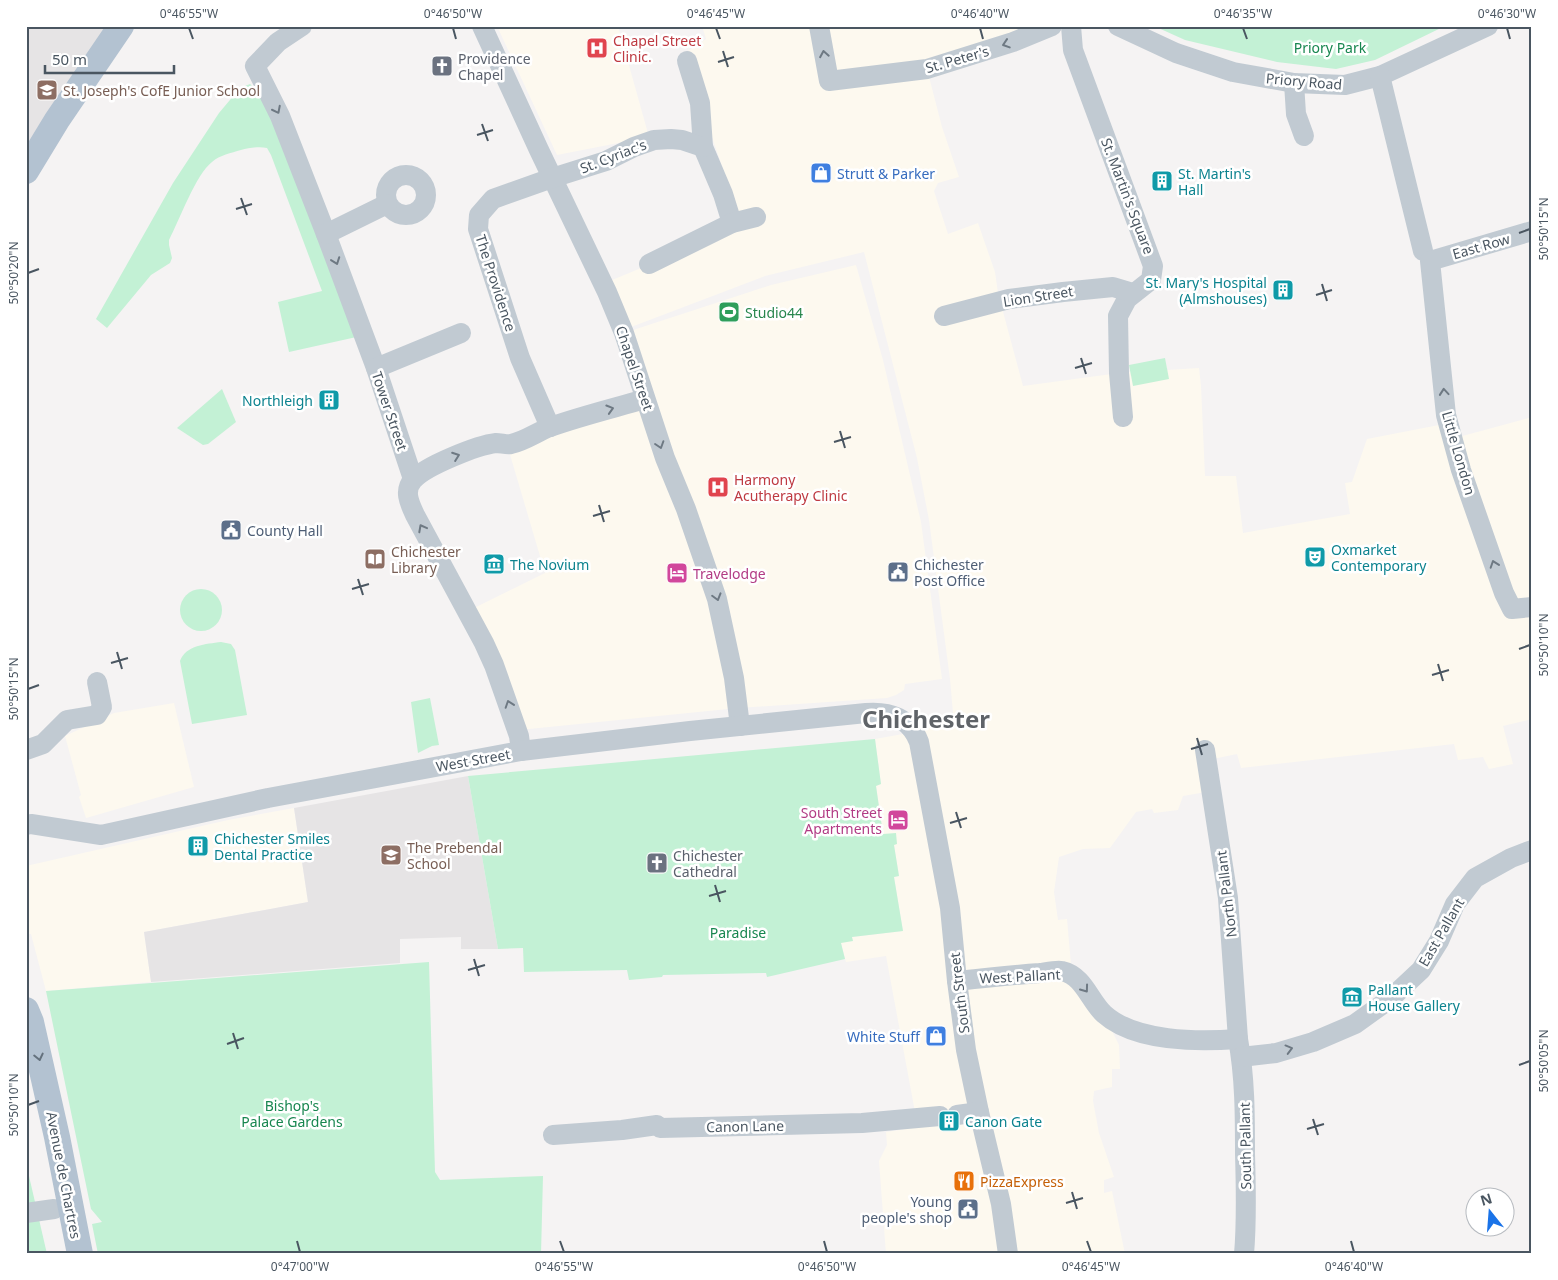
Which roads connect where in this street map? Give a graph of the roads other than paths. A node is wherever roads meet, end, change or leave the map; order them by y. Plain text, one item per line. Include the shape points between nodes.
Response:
1 (121, 26) edge
2 (302, 26) edge
3 (482, 26) edge
4 (819, 26) edge
5 (1052, 26) edge
6 (1070, 26) edge
7 (1118, 26) edge
8 (1488, 26) edge
9 (687, 61) dead end
10 (1380, 76) junction
11 (1294, 83) junction
12 (1304, 136) dead end
13 (703, 147) junction
14 (26, 171) edge
15 (552, 178) junction
16 (387, 204) dead end
17 (756, 217) dead end
18 (732, 223) junction
19 (1532, 231) edge
20 (326, 234) junction
21 (1427, 256) junction
22 (650, 264) dead end
23 (1133, 293) junction
24 (944, 316) dead end
25 (461, 333) dead end
26 (376, 368) junction
27 (645, 398) junction
28 (1123, 417) dead end
29 (550, 427) junction
30 (413, 479) junction
31 (1522, 608) edge
32 (98, 682) dead end
33 (740, 726) junction
34 (914, 732) joint
35 (27, 747) edge
36 (1205, 750) dead end
37 (521, 751) junction
38 (28, 824) edge
39 (1532, 850) edge
40 (957, 981) junction
41 (26, 1010) edge
42 (1240, 1048) junction
43 (26, 1076) edge
44 (979, 1112) junction
45 (553, 1135) dead end
46 (54, 1209) junction
47 (26, 1213) edge
48 (63, 1254) edge
49 (80, 1254) edge
50 (1008, 1254) edge
51 (1244, 1254) edge

1 - 14 main road
2 -> 20 street, Tower Street via 278,42 255,66 280,116
3 - 15 street, Chapel Street
5 -> 4 street, St. Peter's via 927,69 829,81
6 - 23 street, St. Martin's Square via 1073,50 1154,266 1151,280
7 - 11 street, Priory Road via 1176,53 1233,72
8 - 10 street, Priory Road
9 - 13 street via 700,103
10 - 11 street, Priory Road via 1345,85
10 - 21 street, Little London
11 - 12 street via 1296,114
13 - 15 street, St. Cyriac's via 682,140 654,140 606,161
13 - 18 street
15 - 27 street, Chapel Street via 624,332
15 - 29 street, The Providence via 494,199 484,207 478,229 520,358
16 - 20 street
17 - 18 street
18 - 22 street
19 - 21 street, East Row
20 -> 26 street, Tower Street
31 -> 21 street, Little London via 1504,593 1461,470 1446,415
23 - 24 street, Lion Street via 1113,287 1063,292 1010,300
23 - 28 street, St. Martin's Square via 1118,316
25 - 26 street
26 - 30 street, Tower Street
29 -> 27 street
27 -> 33 street, Chapel Street via 717,599 734,678
30 -> 29 street via 453,457 497,443 510,445
37 -> 30 street, Tower Street via 519,736 491,657 411,506 408,491
32 - 35 street via 102,707 97,715 67,720 43,744
33 - 34 street, West Street via 880,713 899,718
33 - 37 street, West Street
34 - 40 street, South Street via 919,742 950,908
36 - 42 street, North Pallant via 1228,898
37 - 38 street, West Street via 268,798 101,835
42 -> 39 street, East Pallant via 1276,1053 1355,1024 1390,999 1421,970 1439,941 1455,904 1475,878
40 -> 42 street, West Pallant via 1062,971 1079,980 1103,1013 1120,1026 1137,1033 1215,1041
40 - 44 street, South Street via 966,1050
41 -> 49 main road, Avenue de Chartres via 57,1137
42 - 51 street, South Pallant via 1245,1121
43 - 46 main road, Avenue de Chartres
44 - 45 street, Canon Lane via 862,1123 660,1128 656,1125
44 - 50 street, South Street via 1002,1204
46 - 47 street
46 - 48 main road, Avenue de Chartres

